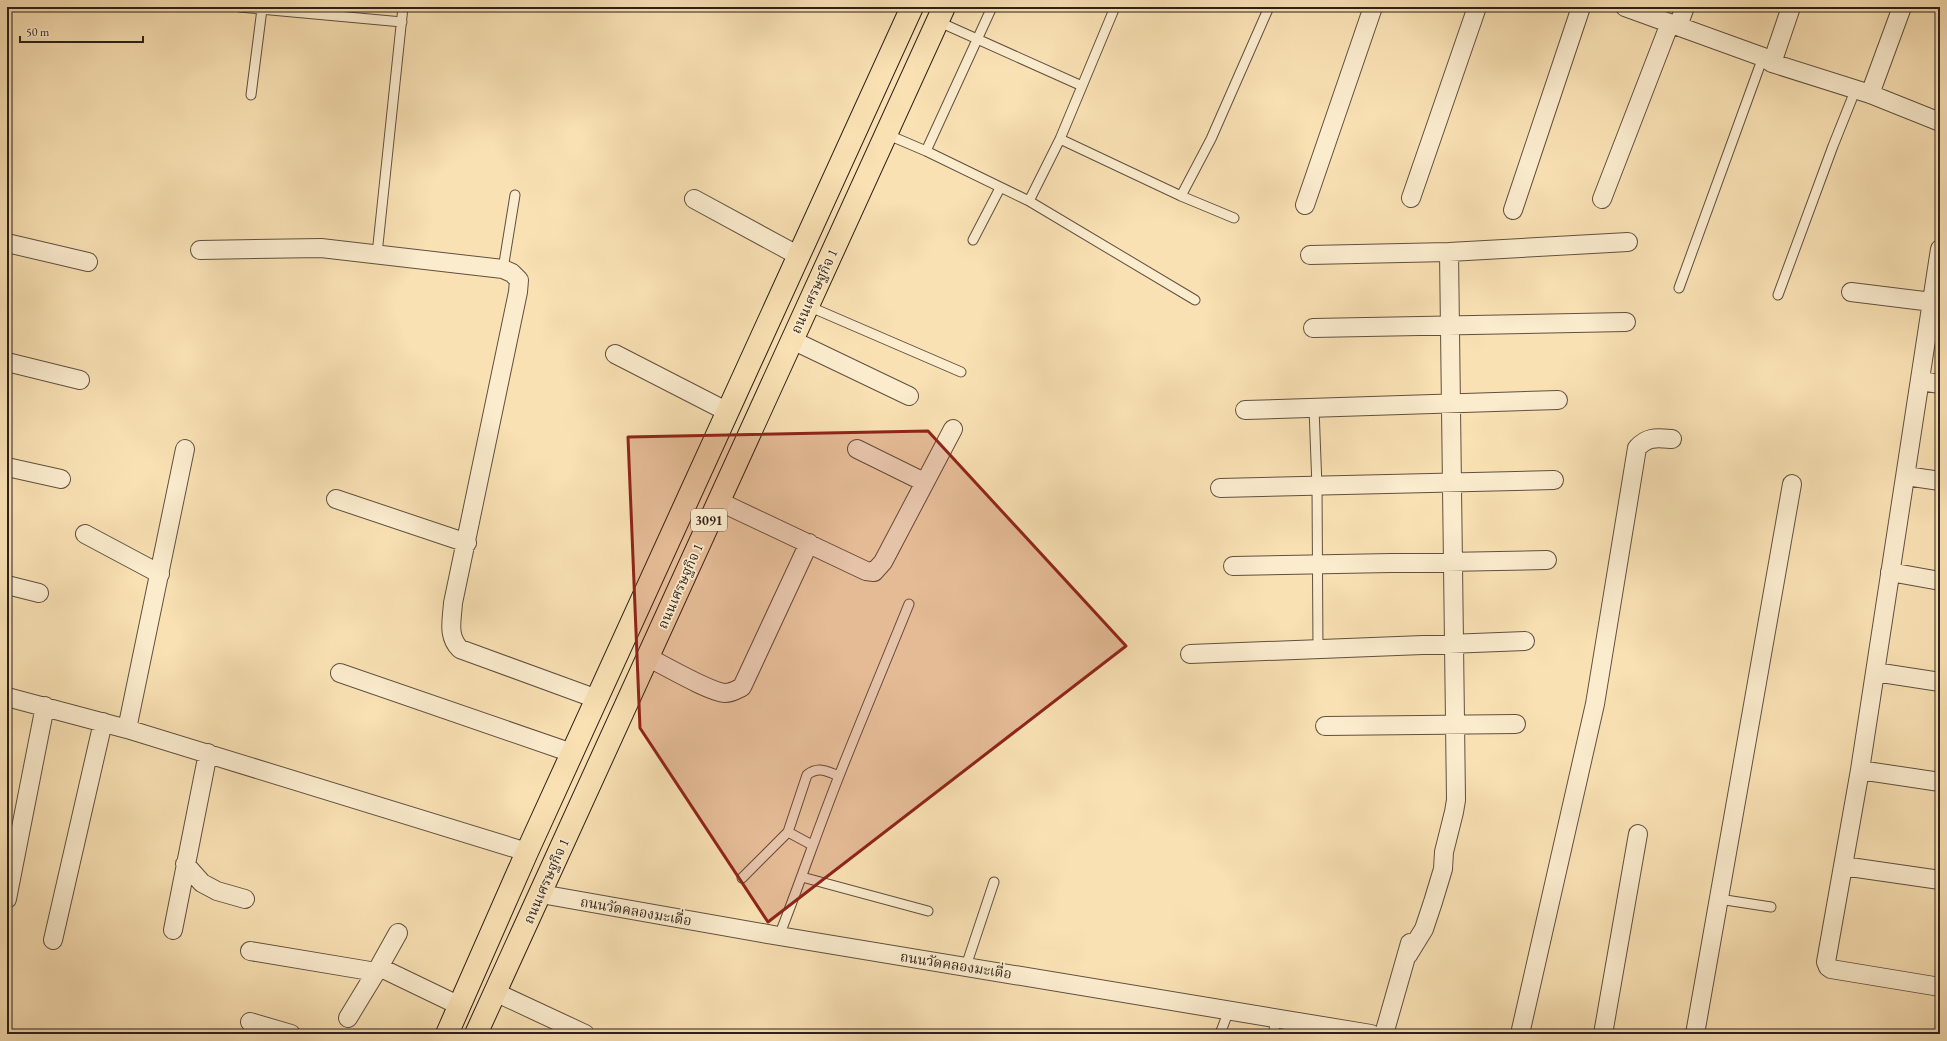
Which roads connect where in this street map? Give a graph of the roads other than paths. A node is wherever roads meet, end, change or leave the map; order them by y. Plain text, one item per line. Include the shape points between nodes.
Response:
1 (239, 7) edge
2 (403, 7) edge
3 (912, 7) edge
4 (992, 7) edge
5 (1115, 7) edge
6 (1270, 7) edge
7 (1373, 7) edge
8 (1477, 7) edge
9 (1582, 7) edge
10 (1625, 7) edge
11 (1685, 7) edge
12 (1791, 7) edge
13 (1902, 7) edge
14 (262, 9) junction
15 (940, 14) edge
16 (402, 22) junction
17 (1674, 25) junction
18 (978, 38) junction
19 (1768, 60) junction
20 (1082, 86) junction
21 (1863, 93) junction
22 (251, 95) dead end
23 (1940, 122) edge
24 (886, 134) junction
25 (1060, 138) junction
26 (926, 151) junction
27 (1000, 188) junction
28 (515, 194) dead end
29 (1181, 196) junction
30 (1411, 198) dead end
31 (694, 199) dead end
32 (1602, 200) dead end
33 (1028, 201) junction
34 (1305, 205) dead end
35 (1512, 210) dead end
36 (1234, 218) dead end
37 (973, 240) dead end
38 (1628, 242) dead end
39 (7, 243) edge
40 (200, 250) dead end
41 (1940, 250) edge
42 (1449, 252) junction
43 (377, 254) junction
44 (1310, 254) dead end
45 (799, 256) junction
46 (88, 262) dead end
47 (503, 268) junction
48 (1939, 271) edge
49 (1679, 288) dead end
50 (1851, 292) dead end
51 (1778, 295) dead end
52 (1194, 300) dead end
53 (1932, 302) junction
54 (808, 306) junction
55 (1626, 322) dead end
56 (1450, 325) junction
57 (1313, 328) dead end
58 (792, 340) junction
59 (615, 354) dead end
60 (7, 362) edge
61 (961, 372) dead end
62 (80, 380) dead end
63 (1921, 381) junction
64 (1940, 384) edge
65 (909, 396) dead end
66 (1558, 400) dead end
67 (1451, 403) junction
68 (1314, 408) junction
69 (1244, 410) dead end
70 (728, 412) junction
71 (953, 429) dead end
72 (1672, 439) dead end
73 (185, 449) dead end
74 (858, 449) dead end
75 (7, 467) edge
76 (1906, 476) junction
77 (61, 480) dead end
78 (1554, 480) dead end
79 (1940, 481) edge
80 (924, 482) junction
81 (1453, 483) junction
82 (1792, 484) dead end
83 (1317, 487) junction
84 (1220, 488) dead end
85 (336, 499) dead end
86 (718, 501) junction
87 (85, 534) dead end
88 (467, 543) junction
89 (808, 543) junction
90 (1547, 560) dead end
91 (1453, 561) junction
92 (1318, 565) junction
93 (1233, 566) dead end
94 (1890, 572) junction
95 (160, 574) junction
96 (1940, 580) edge
97 (7, 585) edge
98 (39, 593) dead end
99 (909, 604) dead end
100 (1525, 641) dead end
101 (1454, 644) junction
102 (1318, 650) junction
103 (1190, 654) dead end
104 (647, 657) junction
105 (1875, 672) junction
106 (340, 673) dead end
107 (1940, 682) edge
108 (7, 697) edge
109 (597, 699) junction
110 (45, 706) junction
111 (103, 722) junction
112 (1454, 724) junction
113 (1516, 724) dead end
114 (1325, 726) dead end
115 (127, 729) junction
116 (208, 753) junction
117 (572, 753) junction
118 (1860, 770) junction
119 (839, 776) junction
120 (1940, 782) edge
121 (788, 832) junction
122 (1638, 834) dead end
123 (812, 845) junction
124 (527, 852) junction
125 (185, 864) junction
126 (1843, 866) junction
127 (742, 878) dead end
128 (802, 878) junction
129 (1940, 880) edge
130 (994, 882) dead end
131 (541, 894) junction
132 (7, 899) edge
133 (245, 899) dead end
134 (1719, 899) junction
135 (1771, 907) dead end
136 (928, 911) dead end
137 (173, 930) dead end
138 (398, 933) dead end
139 (779, 936) junction
140 (53, 940) dead end
141 (250, 951) dead end
142 (966, 966) junction
143 (378, 970) junction
144 (1940, 986) edge
145 (495, 992) junction
146 (460, 1006) junction
147 (1229, 1010) junction
148 (348, 1018) dead end
149 (250, 1022) dead end
150 (1275, 1026) edge
151 (1341, 1032) edge
152 (291, 1034) edge
153 (447, 1034) edge
154 (476, 1034) edge
155 (585, 1034) edge
156 (1220, 1034) edge
157 (1371, 1034) edge
158 (1384, 1034) edge
159 (1520, 1034) edge
160 (1603, 1034) edge
161 (1695, 1034) edge

1 - 14 lane
2 - 16 lane
3 - 45 main road, ถนนเศรษฐกิจ 1 / 3091
4 - 18 lane
5 - 20 lane
6 - 29 lane via 1211,139
7 - 34 street
8 - 30 street
9 - 35 street
10 - 17 street
11 - 17 street
12 - 19 street
13 - 21 street
14 - 16 lane
14 - 22 lane
15 - 18 lane
15 - 24 main road, ถนนเศรษฐกิจ 1 / 3091
16 - 43 lane
17 - 19 street
17 - 32 street
18 - 20 lane
18 - 26 lane
19 - 21 street
19 - 49 lane
20 - 25 lane
21 - 23 street
21 - 51 lane via 1833,146
24 - 26 lane
24 - 54 main road, ถนนเศรษฐกิจ 1 / 3091
25 - 29 lane
25 - 33 lane
26 - 27 lane
27 - 33 lane
27 - 37 lane
28 - 47 lane
29 - 36 lane
31 - 45 street
33 - 52 lane
38 - 42 street
39 - 46 street
40 - 43 street via 321,248
41 - 48 street
42 - 44 street
42 - 56 street
43 - 47 street
45 - 70 main road, ถนนเศรษฐกิจ 1 / 3091
47 - 88 street via 518,280 518,292
48 - 53 street
50 - 53 street
53 - 63 street
54 - 58 main road, ถนนเศรษฐกิจ 1 / 3091
54 - 61 lane
55 - 56 street
56 - 57 street
56 - 67 street
58 - 65 street
58 - 86 main road, ถนนเศรษฐกิจ 1 / 3091
59 - 70 street
60 - 62 street
63 - 64 street
63 - 76 street
66 - 67 street
67 - 68 street
67 - 81 street
68 - 69 street
68 - 83 lane
70 - 109 main road, ถนนเศรษฐกิจ 1 / 3091
71 - 80 street
72 - 159 street via 1653,438 1643,441 1637,448 1595,704
73 - 95 street
74 - 80 street
75 - 77 street
76 - 79 street
76 - 94 street
78 - 81 street
80 - 89 street via 883,562 874,572 866,571
81 - 83 street
81 - 91 street
82 - 134 street
83 - 84 street
83 - 92 lane
85 - 88 street
86 - 89 street
86 - 104 main road, ถนนเศรษฐกิจ 1 / 3091
87 - 95 street
88 - 109 street via 450,629 454,643 472,654
89 - 104 street via 742,687 733,692 709,688
90 - 91 street
91 - 92 street
91 - 101 street
92 - 93 street
92 - 102 lane
94 - 96 street
94 - 105 street
95 - 115 street
97 - 98 street
99 - 119 lane
100 - 101 street
101 - 102 street
101 - 112 street
102 - 103 street
104 - 131 main road, ถนนเศรษฐกิจ 1 / 3091
105 - 107 street
105 - 118 street
106 - 117 street
108 - 110 street
109 - 117 main road, ถนนเศรษฐกิจ 1 / 3091
110 - 111 street
110 - 132 street
111 - 115 street
111 - 140 street
112 - 113 street
112 - 114 street
112 - 158 street via 1456,800 1444,852 1443,869 1424,929 1408,956
115 - 116 street
116 - 124 street
116 - 125 street
117 - 124 main road, ถนนเศรษฐกิจ 1 / 3091
118 - 120 street
118 - 126 street
119 - 121 lane via 820,769 813,770 807,775
119 - 123 lane
121 - 123 lane
121 - 127 lane
122 - 160 street
123 - 128 lane
124 - 146 main road, ถนนเศรษฐกิจ 1 / 3091
125 - 133 street via 202,884
125 - 137 street
126 - 129 street
126 - 144 street via 1826,962 1828,967
128 - 136 lane
128 - 139 lane
130 - 142 lane
131 - 139 street, ถนนวัดคลองมะเดื่อ
131 - 145 main road, ถนนเศรษฐกิจ 1 / 3091
134 - 135 lane
134 - 161 street
138 - 143 street
139 - 142 street, ถนนวัดคลองมะเดื่อ
141 - 143 street
142 - 147 street, ถนนวัดคลองมะเดื่อ
143 - 146 street
143 - 148 street
145 - 154 main road, ถนนเศรษฐกิจ 1 / 3091
145 - 155 street
146 - 153 main road, ถนนเศรษฐกิจ 1 / 3091
147 - 150 street, ถนนวัดคลองมะเดื่อ
147 - 156 lane
149 - 152 street
150 - 151 street, ถนนวัดคลองมะเดื่อ
151 - 157 street, ถนนวัดคลองมะเดื่อ

